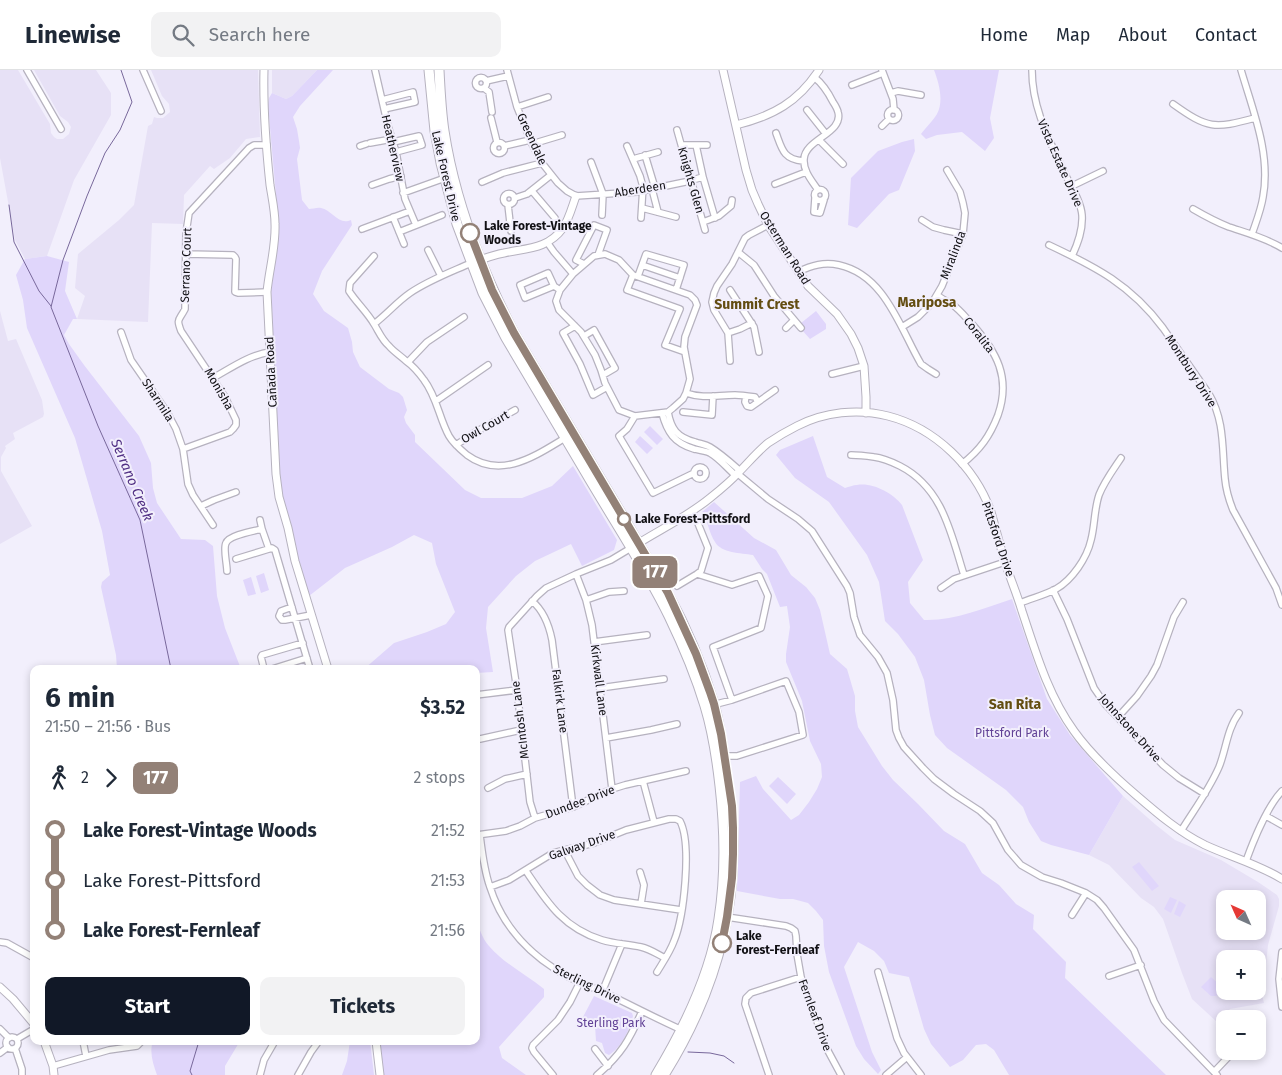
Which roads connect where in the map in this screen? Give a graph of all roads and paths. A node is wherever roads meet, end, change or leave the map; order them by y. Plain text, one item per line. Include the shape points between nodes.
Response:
1 (27, 70) edge
2 (143, 70) edge
3 (264, 70) edge
4 (375, 70) edge
5 (429, 70) edge
6 (438, 70) edge
7 (484, 70) edge
8 (723, 70) edge
9 (819, 70) edge
10 (1032, 70) edge
11 (1241, 70) edge
12 (883, 71) edge
13 (509, 72) edge
14 (814, 77) junction
15 (484, 82) junction
16 (852, 84) dead end
17 (891, 93) junction
18 (921, 95) dead end
19 (548, 96) dead end
20 (382, 100) junction
21 (1173, 104) dead end
22 (517, 107) junction
23 (384, 109) junction
24 (807, 110) dead end
25 (161, 111) dead end
26 (1255, 118) junction
27 (736, 125) junction
28 (882, 126) dead end
29 (61, 129) dead end
30 (677, 130) dead end
31 (776, 132) dead end
32 (826, 134) junction
33 (562, 135) dead end
34 (393, 140) junction
35 (819, 140) junction
36 (497, 142) junction
37 (531, 142) junction
38 (267, 145) junction
39 (682, 145) junction
40 (360, 146) dead end
41 (504, 146) junction
42 (627, 146) dead end
43 (696, 146) junction
44 (706, 146) dead end
45 (448, 151) junction
46 (396, 152) junction
47 (658, 152) dead end
48 (645, 155) junction
49 (633, 159) junction
50 (803, 161) junction
51 (591, 162) dead end
52 (542, 163) junction
53 (843, 164) dead end
54 (947, 170) dead end
55 (1103, 171) dead end
56 (806, 172) junction
57 (401, 176) junction
58 (551, 176) junction
59 (703, 177) junction
60 (445, 178) junction
61 (691, 180) junction
62 (482, 182) dead end
63 (775, 184) dead end
64 (372, 185) dead end
65 (1072, 186) junction
66 (653, 188) junction
67 (643, 190) junction
68 (818, 190) junction
69 (532, 191) junction
70 (403, 193) junction
71 (603, 194) junction
72 (576, 196) junction
73 (515, 198) junction
74 (815, 198) junction
75 (732, 200) dead end
76 (824, 200) junction
77 (508, 205) junction
78 (461, 206) junction
79 (642, 208) junction
80 (1193, 208) dead end
81 (410, 211) junction
82 (658, 212) junction
83 (442, 215) dead end
84 (602, 215) dead end
85 (393, 217) junction
86 (676, 217) dead end
87 (555, 218) dead end
88 (641, 218) dead end
89 (715, 218) junction
90 (922, 220) dead end
91 (703, 222) junction
92 (768, 224) junction
93 (416, 225) junction
94 (362, 229) dead end
95 (511, 230) dead end
96 (705, 230) dead end
97 (399, 232) junction
98 (963, 234) junction
99 (1252, 234) junction
100 (547, 242) junction
101 (404, 244) dead end
102 (1048, 245) dead end
103 (1282, 248) edge
104 (428, 250) dead end
105 (738, 252) junction
106 (186, 254) junction
107 (598, 255) junction
108 (374, 256) dead end
109 (1072, 256) junction
110 (476, 262) junction
111 (584, 264) junction
112 (642, 265) junction
113 (798, 272) junction
114 (574, 274) junction
115 (635, 275) junction
116 (441, 276) junction
117 (680, 278) junction
118 (554, 286) junction
119 (560, 290) junction
120 (676, 290) junction
121 (730, 290) dead end
122 (267, 292) junction
123 (937, 295) junction
124 (464, 317) dead end
125 (794, 320) junction
126 (752, 323) junction
127 (374, 324) junction
128 (575, 326) junction
129 (902, 327) junction
130 (786, 328) dead end
131 (801, 328) dead end
132 (182, 331) joint
133 (121, 332) dead end
134 (728, 333) junction
135 (584, 336) junction
136 (270, 352) junction
137 (685, 352) junction
138 (759, 352) dead end
139 (730, 361) dead end
140 (408, 362) junction
141 (488, 365) dead end
142 (864, 366) junction
143 (832, 374) dead end
144 (936, 374) dead end
145 (603, 375) junction
146 (214, 378) junction
147 (607, 387) junction
148 (775, 390) dead end
149 (686, 393) junction
150 (713, 396) junction
151 (746, 396) junction
152 (436, 401) junction
153 (758, 402) junction
154 (515, 410) dead end
155 (665, 412) junction
156 (683, 412) dead end
157 (866, 412) junction
158 (634, 416) junction
159 (565, 438) junction
160 (456, 444) junction
161 (183, 448) junction
162 (851, 455) dead end
163 (1121, 458) dead end
164 (962, 464) junction
165 (694, 473) dead end
166 (738, 474) junction
167 (236, 492) dead end
168 (201, 506) junction
169 (690, 512) junction
170 (260, 520) dead end
171 (213, 525) dead end
172 (262, 528) junction
173 (635, 545) junction
174 (269, 549) junction
175 (236, 560) dead end
176 (1005, 562) junction
177 (227, 571) dead end
178 (576, 574) junction
179 (697, 574) junction
180 (964, 576) junction
181 (678, 586) dead end
182 (941, 588) dead end
183 (1052, 590) junction
184 (624, 591) dead end
185 (586, 600) junction
186 (532, 601) junction
187 (1183, 602) dead end
188 (1020, 603) junction
189 (1282, 605) edge
190 (292, 607) junction
191 (311, 615) junction
192 (295, 618) junction
193 (512, 623) joint
194 (647, 634) dead end
195 (594, 642) junction
196 (303, 643) junction
197 (307, 658) junction
198 (263, 665) edge
199 (285, 665) edge
200 (309, 665) edge
201 (327, 665) edge
202 (664, 679) dead end
203 (600, 688) junction
204 (517, 690) junction
205 (480, 695) edge
206 (732, 700) junction
207 (710, 706) junction
208 (1238, 713) dead end
209 (1118, 717) junction
210 (678, 724) dead end
211 (521, 730) junction
212 (606, 738) junction
213 (480, 739) dead end
214 (724, 756) junction
215 (686, 771) dead end
216 (527, 774) junction
217 (643, 781) junction
218 (488, 788) dead end
219 (612, 789) junction
220 (1282, 790) edge
221 (1204, 794) junction
222 (573, 807) junction
223 (1266, 816) junction
224 (536, 818) junction
225 (654, 822) junction
226 (1282, 825) edge
227 (1181, 831) junction
228 (480, 835) edge
229 (480, 845) edge
230 (565, 851) junction
231 (1246, 861) junction
232 (526, 871) junction
233 (640, 872) dead end
234 (1282, 879) edge
235 (490, 887) junction
236 (1086, 893) junction
237 (641, 904) junction
238 (681, 910) junction
239 (1072, 915) dead end
240 (727, 917) junction
241 (0, 942) edge
242 (622, 944) junction
243 (1282, 952) edge
244 (30, 956) edge
245 (665, 958) junction
246 (1141, 965) junction
247 (657, 972) dead end
248 (878, 972) dead end
249 (1109, 976) dead end
250 (801, 977) junction
251 (580, 982) junction
252 (0, 987) edge
253 (602, 992) junction
254 (1282, 1007) edge
255 (642, 1011) junction
256 (698, 1012) junction
257 (30, 1019) edge
258 (0, 1029) edge
259 (682, 1030) junction
260 (30, 1031) edge
261 (9, 1038) junction
262 (17, 1039) junction
263 (45, 1045) edge
264 (84, 1045) edge
265 (138, 1045) edge
266 (273, 1045) edge
267 (316, 1045) edge
268 (376, 1045) edge
269 (8, 1047) junction
270 (15, 1048) junction
271 (595, 1050) dead end
272 (0, 1053) edge
273 (86, 1056) junction
274 (907, 1057) junction
275 (1227, 1060) edge
276 (53, 1066) junction
277 (608, 1066) junction
278 (670, 1066) junction
279 (1215, 1074) edge
280 (22, 1075) edge
281 (54, 1075) edge
282 (260, 1075) edge
283 (298, 1075) edge
284 (380, 1075) edge
285 (553, 1075) edge
286 (596, 1075) edge
287 (656, 1075) edge
288 (664, 1075) edge
289 (769, 1075) edge
290 (842, 1075) edge
291 (886, 1075) edge
292 (921, 1075) edge

1 - 29 street
2 - 25 street
3 - 38 street, Cañada Road
4 - 20 street, Heatherview
5 - 60 main road, Lake Forest Drive via 435,131
6 - 45 main road, Lake Forest Drive
7 - 15 street
8 - 27 street, Osterman Road
9 - 14 street
10 - 65 street, Vista Estate Drive via 1039,114
11 - 26 street
12 - 16 street
12 - 17 street
13 - 15 street
13 - 22 street, Greendale
14 - 27 street via 780,110
14 - 32 street via 825,88 838,113 836,125
15 - 36 street via 489,92
17 - 18 street
17 - 28 street via 898,118 889,119
19 - 22 street
20 - 23 street, Heatherview
20 - 23 street via 413,92 415,102
21 - 26 street via 1198,120 1215,126
22 - 37 street, Greendale
23 - 34 street, Heatherview
24 - 32 street
26 - 99 street via 1266,165 1263,198
27 - 92 street, Osterman Road via 752,190
30 - 39 street, Knights Glen
31 - 50 street via 785,155
32 - 35 street
33 - 37 street
34 - 40 street
34 - 46 street, Heatherview
34 - 46 street via 419,136 422,146
35 - 50 street via 806,150
35 - 53 street
36 - 41 street
36 - 41 street via 493,148 496,152 503,151
37 - 41 street
37 - 52 street, Greendale
38 - 106 street, Serrano Court via 249,148 189,214
38 - 122 street, Cañada Road via 275,236
39 - 43 street
39 - 61 street, Knights Glen
42 - 49 street
43 - 44 street
43 - 59 street
45 - 60 main road
45 - 78 main road, Lake Forest Drive
46 - 57 street, Heatherview
47 - 48 street
48 - 49 street
48 - 66 street
49 - 67 street
50 - 56 street
51 - 71 street
52 - 58 street, Greendale
52 - 62 street
54 - 98 street, Miralinda via 963,203
55 - 65 street
56 - 63 street
56 - 68 street
57 - 64 street
57 - 70 street, Heatherview
58 - 69 street
58 - 72 street, Greendale
59 - 61 street, Aberdeen
59 - 89 street
60 - 70 street
60 - 78 main road
60 - 110 main road, Lake Forest Drive via 457,224
61 - 66 street, Aberdeen
61 - 91 street, Knights Glen
65 - 109 street, Vista Estate Drive via 1082,221
66 - 67 street, Aberdeen
66 - 82 street
67 - 71 street, Aberdeen
67 - 79 street
68 - 74 street
68 - 76 street via 825,193
69 - 73 street
69 - 87 street
70 - 81 street, Heatherview
71 - 72 street, Aberdeen
71 - 84 street
72 - 100 street via 564,226
73 - 77 street via 514,203
73 - 77 street via 510,194 505,196 504,201
74 - 76 street
74 - 76 street via 814,212 820,213
75 - 89 street via 731,206
77 - 95 street
78 - 110 main road, Lake Forest Drive
79 - 82 street
79 - 88 street
80 - 99 street via 1207,218
81 - 85 street
81 - 93 street, Heatherview
82 - 86 street
83 - 93 street
85 - 94 street
85 - 97 street
89 - 91 street
90 - 98 street via 933,227
91 - 96 street, Knights Glen
92 - 105 street via 745,238
92 - 113 street, Osterman Road
93 - 97 street
97 - 101 street
98 - 123 street, Miralinda
99 - 103 street
100 - 110 street via 535,248
100 - 114 street
102 - 109 street, Montbury Drive
104 - 116 street
105 - 125 street via 754,265
105 - 134 street via 713,297 714,310
106 - 122 street via 236,256 235,292
106 - 132 street, Serrano Court via 184,310 178,320
107 - 111 street
107 - 111 street via 607,230 594,225 576,260
107 - 115 street via 605,254 618,260
108 - 127 street via 348,287
109 - 189 street, Montbury Drive via 1106,274 1156,318 1209,394 1222,428 1228,497
110 - 116 street
110 - 159 main road, Lake Forest Drive via 487,301
110 - 173 main road, Lake Forest Drive
111 - 114 street
112 - 115 street
112 - 117 street
112 - 117 street via 646,254 684,265
113 - 129 street via 824,264 854,270 875,286
113 - 142 street, Osterman Road via 843,322
114 - 119 street
115 - 120 street
115 - 137 street via 627,290 680,308 665,345
116 - 127 street via 412,291
117 - 120 street
118 - 118 street via 525,298 520,286 548,273
118 - 119 street
119 - 128 street via 557,305
120 - 137 street via 693,297 697,305 685,337
121 - 126 street
122 - 136 street, Cañada Road
123 - 129 street, Miralinda via 924,312
123 - 164 street, Coralita via 954,306 983,336 995,354 1001,376 1002,399 996,422 982,446
124 - 140 street via 431,339
125 - 130 street
125 - 131 street
126 - 134 street
126 - 138 street
127 - 140 street via 389,347
128 - 135 street
128 - 147 street via 563,334 592,395
129 - 144 street via 921,364
132 - 146 street, Monisha
133 - 161 street, Sharmila via 132,360 167,412
134 - 139 street
135 - 145 street
135 - 145 street via 594,330 615,368
136 - 146 street via 242,361
136 - 191 street, Cañada Road via 279,497
137 - 149 street via 690,375
140 - 152 street via 425,380
141 - 152 street
142 - 143 street
142 - 157 street, Osterman Road
145 - 147 street
146 - 161 street, Monisha via 236,425 230,432
147 - 158 street via 620,410
148 - 153 street
149 - 150 street
149 - 155 street via 678,405
150 - 151 street
150 - 156 street via 712,415
151 - 153 street via 755,397
151 - 153 street via 747,406
152 - 160 street via 448,435
154 - 160 street, Owl Court
155 - 158 street
155 - 166 street via 677,434 708,446 738,469
157 - 164 street, Pittsford Drive via 918,427 945,446
157 - 166 street, Pittsford Drive via 830,415 799,425 767,444
158 - 165 street via 619,436 653,493
159 - 160 street via 524,461 503,465 479,462
159 - 173 main road, Lake Forest Drive
161 - 168 street, Sharmila via 188,484
162 - 180 street via 887,460 906,469 924,484 943,512
163 - 183 street via 1099,495 1092,538 1083,560 1067,580
164 - 176 street, Pittsford Drive via 990,511
166 - 169 street, Pittsford Drive
166 - 236 street via 806,525 842,578 850,593 860,635 887,673 896,730 911,755 934,779 993,823 1021,865 1042,877
167 - 168 street
168 - 171 street, Sharmila
169 - 173 street, Pittsford Drive
169 - 179 street via 708,548
170 - 172 street
172 - 174 street
172 - 177 street via 227,541
173 - 178 street, Pittsford Drive via 611,560
173 - 207 main road, Lake Forest Drive via 668,593 696,654
174 - 175 street
174 - 190 street via 275,550
176 - 180 street
176 - 188 street, Pittsford Drive
178 - 185 street, Kirkwall Lane
178 - 186 street, Pittsford Drive via 551,585
179 - 181 street
179 - 206 street via 732,585 759,576 768,596 761,628 713,646
180 - 182 street
183 - 188 street
183 - 209 street, Johnstone Drive via 1094,688
184 - 185 street
185 - 195 street, Kirkwall Lane
186 - 193 street, Pittsford Drive
186 - 222 street, Falkirk Lane via 544,615 550,629
187 - 209 street via 1151,676
188 - 227 street, Pittsford Drive via 1051,692 1074,732 1119,780
190 - 192 street
190 - 192 street via 281,611 279,616 282,620
191 - 192 street
191 - 201 street, Cañada Road
192 - 196 street
193 - 204 street, McIntosh Lane via 508,630
194 - 195 street
195 - 203 street, Kirkwall Lane
196 - 197 street
196 - 198 street via 262,655
197 - 199 street
197 - 200 street
202 - 203 street
203 - 212 street, Kirkwall Lane
204 - 205 street
204 - 211 street, McIntosh Lane
206 - 207 street
206 - 214 street via 786,681 799,712 803,734 737,756
207 - 214 main road, Lake Forest Drive via 721,734
207 - 259 main road, Lake Forest Drive via 723,814 724,882 712,952
208 - 221 street via 1222,759
209 - 221 street, Johnstone Drive via 1163,765
210 - 212 street
211 - 213 street
211 - 216 street, McIntosh Lane
212 - 219 street, Kirkwall Lane
214 - 240 main road, Lake Forest Drive via 733,828
215 - 217 street, Dundee Drive
216 - 218 street
216 - 224 street, McIntosh Lane via 530,802
217 - 219 street, Dundee Drive
217 - 225 street
219 - 222 street, Dundee Drive
220 - 223 street
221 - 227 street
222 - 224 street, Dundee Drive
223 - 226 street
223 - 231 street
224 - 228 street, Dundee Drive via 506,831
225 - 230 street, Galway Drive
225 - 238 street, Galway Drive via 676,819 684,832 686,867
227 - 231 street, Pittsford Drive via 1216,850
229 - 235 street, Sterling Drive
230 - 232 street, Galway Drive via 548,855
230 - 237 street via 578,876 600,895
231 - 234 street, Pittsford Drive
232 - 235 street, Galway Drive
232 - 242 street via 557,914 569,924 601,940
233 - 237 street via 644,885
235 - 251 street, Sterling Drive via 499,910 523,944 556,970
236 - 239 street
236 - 246 street via 1104,908
237 - 238 street
238 - 245 street via 674,940
240 - 250 street, Fernleaf Drive via 786,926 795,931
240 - 256 main road, Lake Forest Drive
241 - 244 street
242 - 245 street via 640,947
242 - 253 street
243 - 254 street via 1279,979
245 - 247 street
246 - 249 street
246 - 279 street via 1164,1020
248 - 274 street via 897,1038
250 - 289 street via 751,993 746,998
250 - 290 street, Fernleaf Drive via 827,1049
251 - 253 street, Sterling Drive
251 - 285 street via 558,1020 532,1048
252 - 257 street
253 - 255 street, Sterling Drive
255 - 259 street, Sterling Drive
255 - 277 street via 624,1047
256 - 259 street
256 - 278 main road, Lake Forest Drive
258 - 261 street
259 - 278 street
259 - 287 main road, Lake Forest Drive
260 - 262 street
261 - 262 street
261 - 269 street
262 - 270 street
263 - 276 street
264 - 273 street
265 - 273 street
266 - 282 street
267 - 283 street
268 - 284 street
269 - 270 street
269 - 272 street
270 - 280 street
271 - 277 street
273 - 276 street
274 - 291 street
274 - 292 street
275 - 279 street
276 - 281 street
277 - 286 street
278 - 288 main road, Lake Forest Drive

